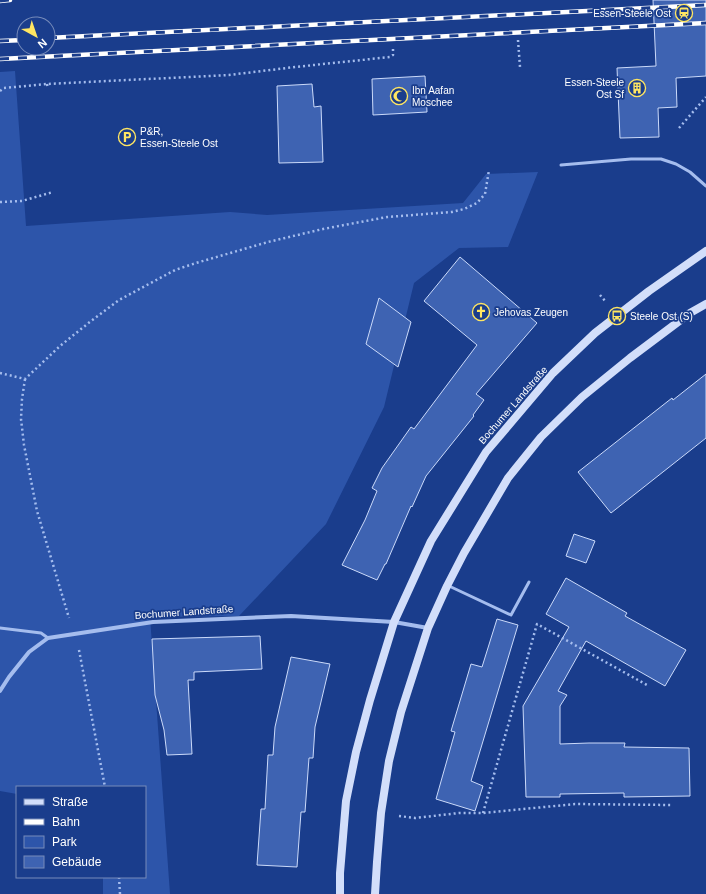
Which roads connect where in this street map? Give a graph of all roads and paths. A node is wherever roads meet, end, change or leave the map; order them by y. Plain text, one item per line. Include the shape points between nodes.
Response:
1 (518, 40) dead end
2 (393, 46) dead end
3 (520, 67) dead end
4 (191, 77) junction
5 (119, 81) junction
6 (191, 81) dead end
7 (47, 84) junction
8 (119, 85) dead end
9 (48, 89) dead end
10 (0, 91) edge
11 (706, 97) edge
12 (679, 128) dead end
13 (561, 165) dead end
14 (489, 170) dead end
15 (706, 186) edge
16 (53, 192) dead end
17 (0, 202) edge
18 (706, 251) edge
19 (706, 304) edge
20 (0, 373) edge
21 (26, 379) junction
22 (529, 582) dead end
23 (447, 586) junction
24 (394, 622) junction
25 (0, 628) edge
26 (428, 628) junction
27 (74, 634) junction
28 (48, 638) junction
29 (647, 685) dead end
30 (0, 691) edge
31 (105, 786) edge
32 (672, 805) dead end
33 (381, 813) junction
34 (483, 813) junction
35 (119, 878) edge
36 (120, 894) edge
37 (340, 894) edge
38 (375, 894) edge

1 - 3 path
2 - 4 path via 393,55 390,57
4 - 5 path
4 - 6 path
5 - 7 path
5 - 8 path
7 - 9 path
7 - 10 path via 4,88
11 - 12 path
13 - 15 lane via 660,159 690,172
14 - 21 path via 485,194 477,203 464,209 387,217 323,230 268,242 175,270 147,284 90,321
16 - 17 path via 22,201
18 - 24 main road, Bochumer Landstraße via 594,333 553,373 486,452 431,541
19 - 23 main road via 630,358 582,397 541,437 508,478
20 - 21 path
21 - 27 path via 21,419 24,445 37,511
22 - 23 lane via 512,615
23 - 26 main road
24 - 26 street, Bochumer Landstraße
24 - 27 street, Bochumer Landstraße via 291,616 153,622
24 - 37 main road, Bochumer Landstraße via 356,752 346,802
25 - 28 lane via 41,633
26 - 33 main road via 389,760
27 - 28 street, Bochumer Landstraße
27 - 31 path
28 - 30 street, Bochumer Landstraße via 29,652
29 - 34 path via 537,624
32 - 34 path via 575,804
33 - 34 path via 415,818
33 - 38 main road
35 - 36 path

